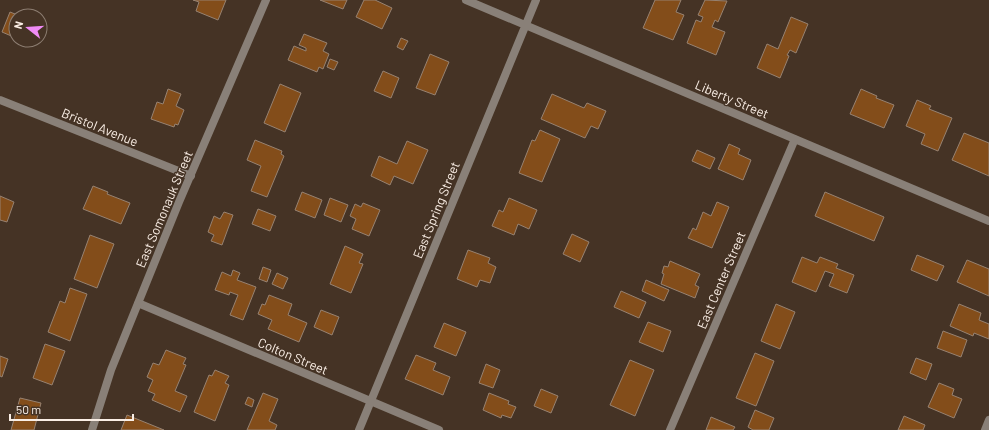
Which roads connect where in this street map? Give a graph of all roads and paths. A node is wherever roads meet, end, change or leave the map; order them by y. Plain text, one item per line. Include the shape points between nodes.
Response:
1 (266, 0) edge
2 (466, 0) edge
3 (536, 0) edge
4 (525, 25) junction
5 (0, 100) edge
6 (795, 139) junction
7 (191, 176) junction
8 (989, 221) edge
9 (138, 303) junction
10 (372, 402) junction
11 (989, 420) edge
12 (92, 430) edge
13 (359, 430) edge
14 (439, 430) edge
15 (670, 430) edge
16 (985, 430) edge

1 - 7 street, East Somonauk Street
2 - 4 street, Liberty Street
3 - 4 street, East Spring Street
4 - 6 street, Liberty Street
4 - 10 street, East Spring Street
5 - 7 street, Bristol Avenue
6 - 8 street, Liberty Street
6 - 15 street, East Center Street
7 - 9 street, East Somonauk Street
9 - 10 street, Colton Street
9 - 12 street, East Somonauk Street via 111,370
10 - 13 street, East Spring Street
10 - 14 street, Colton Street
11 - 16 street

